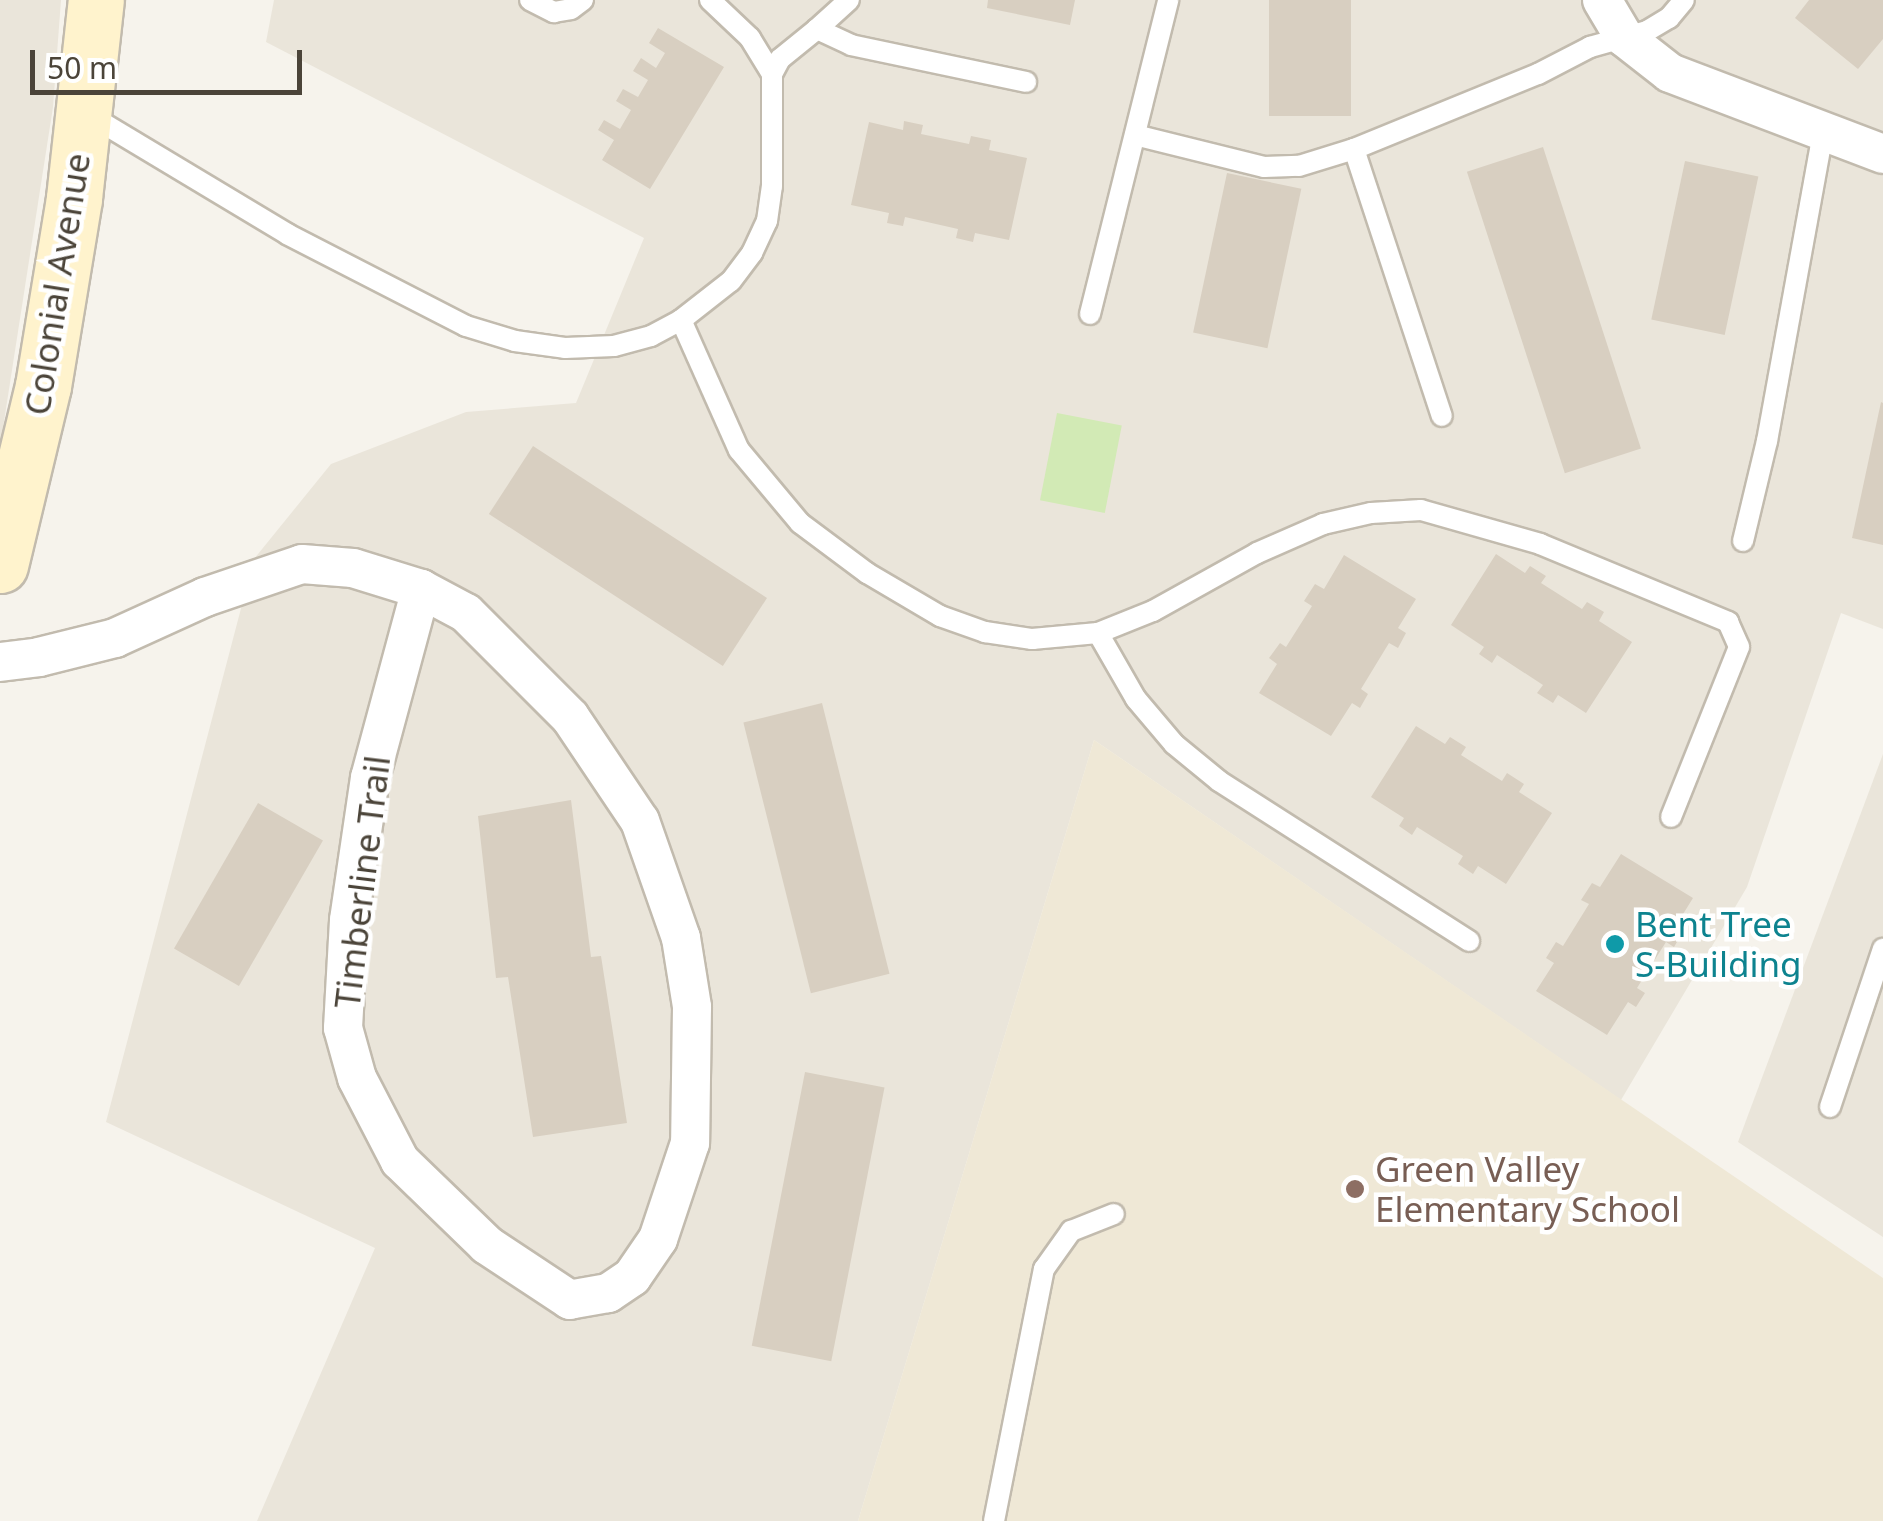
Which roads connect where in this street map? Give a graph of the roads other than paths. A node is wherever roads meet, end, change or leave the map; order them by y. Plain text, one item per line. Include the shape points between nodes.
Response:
1 (96, 0) edge
2 (530, 0) edge
3 (583, 0) edge
4 (710, 0) edge
5 (849, 0) edge
6 (1168, 0) edge
7 (1602, 0) edge
8 (1684, 0) edge
9 (817, 29) junction
10 (1624, 37) junction
11 (772, 74) junction
12 (1026, 82) dead end
13 (84, 112) junction
14 (1822, 132) junction
15 (1135, 135) junction
16 (1354, 149) junction
17 (1883, 154) edge
18 (1090, 314) dead end
19 (682, 320) junction
20 (1442, 416) dead end
21 (3, 541) edge
22 (1743, 541) dead end
23 (422, 588) junction
24 (1098, 633) junction
25 (0, 662) edge
26 (1671, 818) dead end
27 (1469, 941) dead end
28 (1883, 949) edge
29 (1830, 1107) dead end
30 (1114, 1214) dead end
31 (994, 1521) edge

1 - 13 main road, Colonial Avenue
2 - 3 lane via 554,12
4 - 11 lane via 750,38
5 - 9 lane
6 - 15 lane
7 - 10 street
8 - 10 lane via 1669,18
9 - 11 lane
9 - 12 lane via 852,45
10 - 14 street via 1670,73
10 - 16 lane
11 - 19 lane via 767,221 730,281
13 - 19 lane via 287,234 466,326 565,348 614,346
13 - 21 main road, Colonial Avenue via 43,386
14 - 17 street
14 - 22 lane
15 - 16 lane via 1264,166 1299,166
15 - 18 lane
16 - 20 lane
19 - 24 lane via 739,450 800,524 940,616 1032,639
23 - 23 street, Timberline Trail via 364,814 343,1028 352,1062 400,1161 487,1245 570,1300 608,1293 632,1277 658,1239 690,1143 692,1007 681,938 640,821 570,717 466,614
23 - 25 street, Timberline Trail via 353,568 302,564 205,597 115,638
24 - 26 lane via 1153,611 1257,553 1323,524 1371,513 1435,513 1540,544 1728,622 1738,635 1739,647
24 - 27 lane via 1136,699 1174,744 1219,781
28 - 29 lane
30 - 31 lane via 1071,1232 1044,1270

